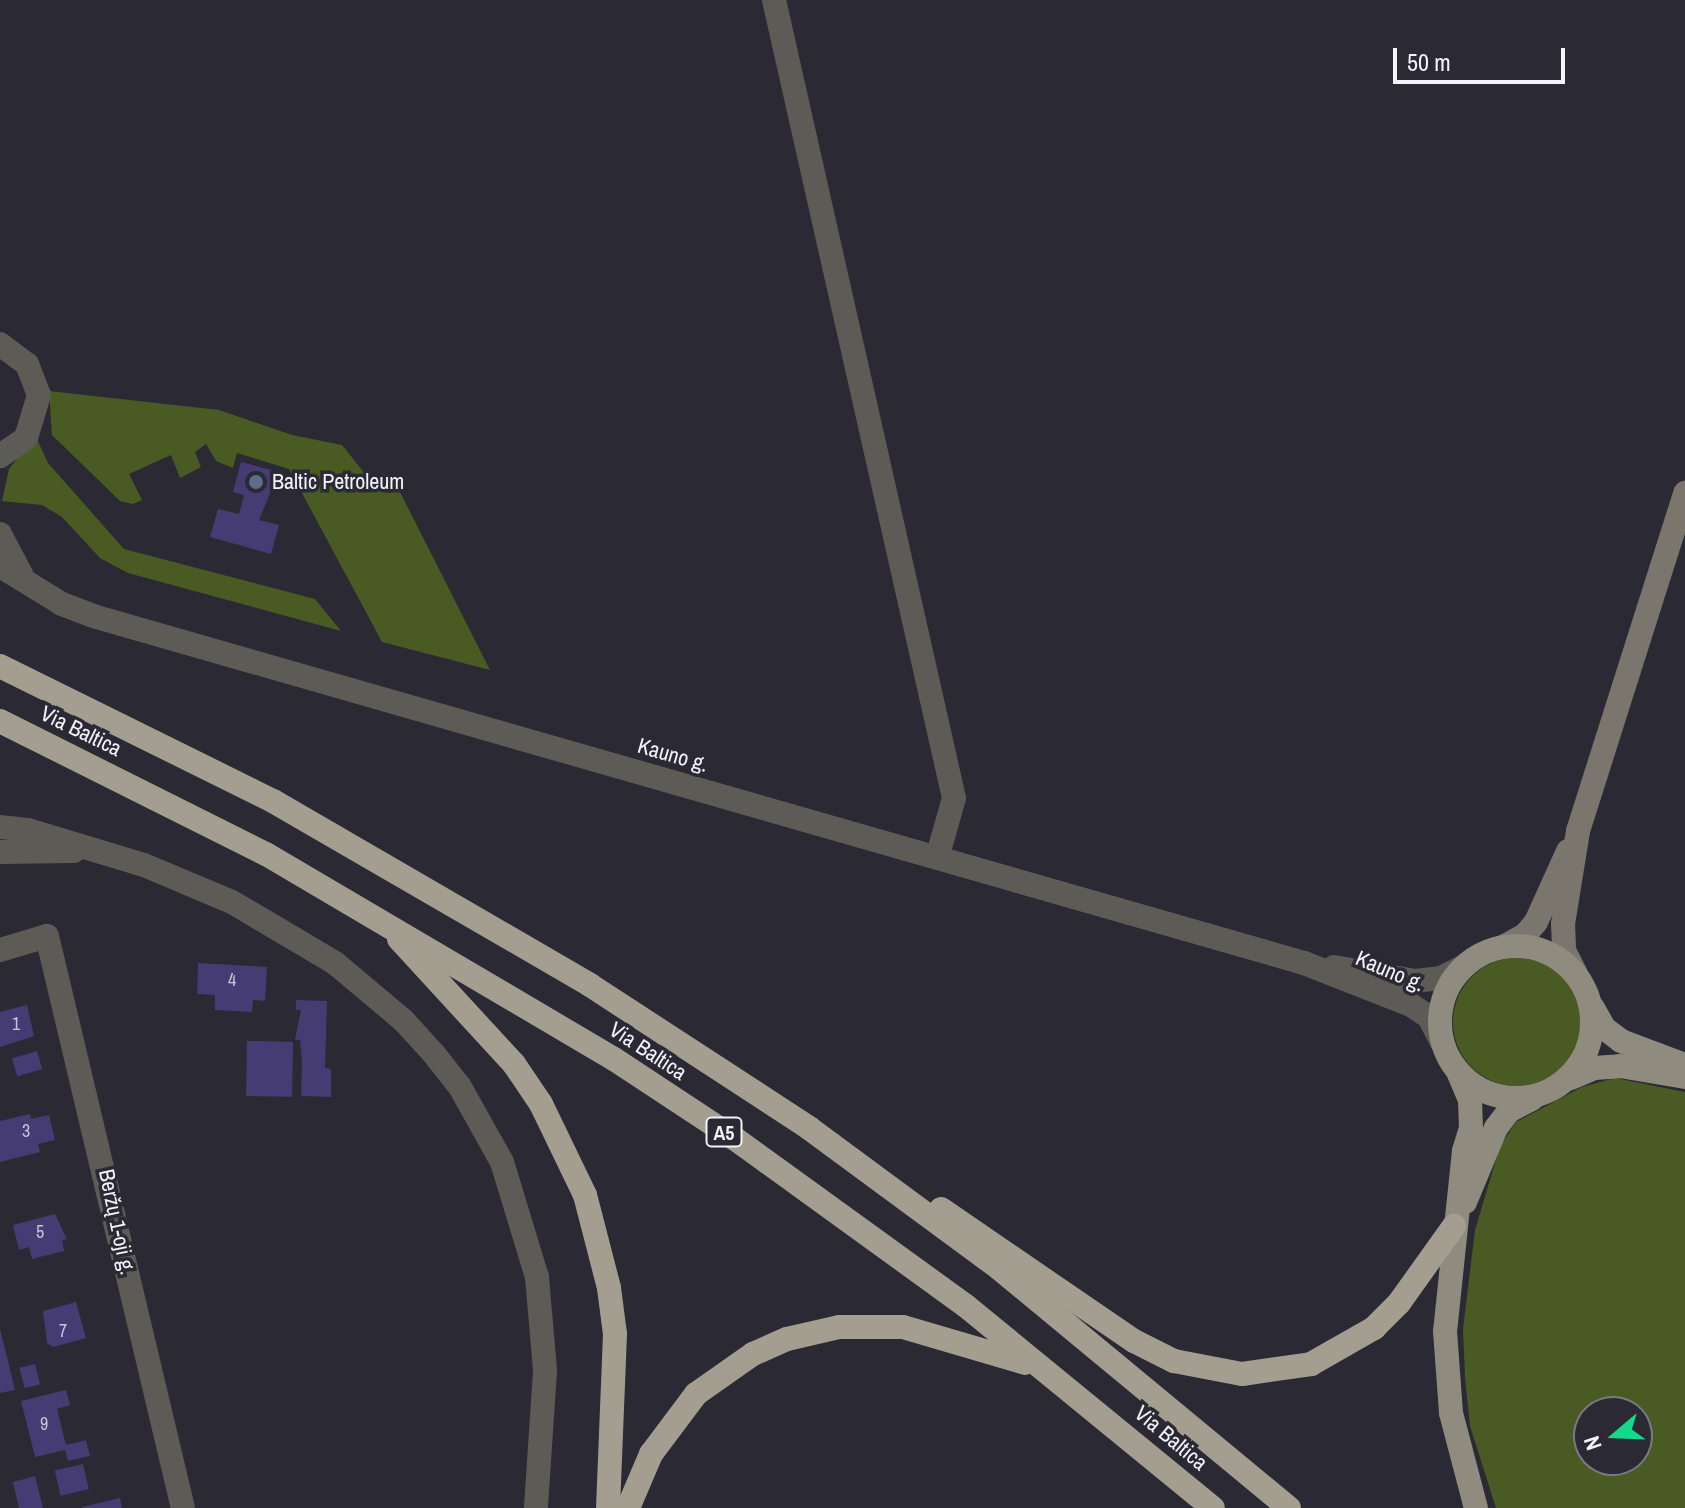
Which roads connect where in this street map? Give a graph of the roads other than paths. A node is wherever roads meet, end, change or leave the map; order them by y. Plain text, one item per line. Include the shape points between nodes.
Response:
1 (774, 0) edge
2 (5, 343) edge
3 (8, 452) edge
4 (0, 470) edge
5 (1685, 493) edge
6 (0, 534) edge
7 (0, 566) edge
8 (32, 587) junction
9 (0, 666) edge
10 (0, 721) edge
11 (0, 827) edge
12 (1578, 831) junction
13 (84, 851) junction
14 (0, 852) edge
15 (937, 858) junction
16 (378, 917) junction
17 (1503, 947) junction
18 (0, 950) edge
19 (1304, 963) junction
20 (1463, 967) junction
21 (1576, 974) junction
22 (1592, 1006) junction
23 (1442, 1042) junction
24 (1685, 1065) edge
25 (1457, 1072) junction
26 (1685, 1077) edge
27 (1568, 1079) junction
28 (1535, 1097) junction
29 (860, 1165) junction
30 (1454, 1226) junction
31 (1051, 1373) junction
32 (183, 1508) edge
33 (536, 1508) edge
34 (608, 1508) edge
35 (628, 1508) edge
36 (1213, 1508) edge
37 (1289, 1508) edge
38 (1476, 1508) edge

1 - 15 street via 954,798
2 - 3 street via 36,379 39,395 34,426
3 - 4 street
5 - 12 main road
6 - 8 street via 15,568
7 - 8 street, Kauno g.
8 - 15 street, Kauno g. via 93,616
9 - 29 highway, Via Baltica / A5 via 273,801 453,901 590,985
10 - 16 highway, Via Baltica / A5 via 225,833
11 - 13 street via 28,830
12 - 17 main road via 1536,922
12 - 21 main road via 1563,924 1564,950
13 - 14 street
13 - 33 street via 144,865 195,885 335,963 403,1020 460,1087 502,1162 537,1277 545,1371
15 - 19 street, Kauno g.
16 - 31 highway, Via Baltica / A5 via 734,1138
16 - 34 highway via 514,1064 541,1104 585,1195 599,1240 615,1334
17 - 20 main road
17 - 21 main road via 1543,950
18 - 32 street, Beržų 1-oji g. via 47,936
19 - 20 street, Kauno g. via 1416,981 1441,978
19 - 23 street, Kauno g. via 1411,1005 1429,1017
20 - 23 main road via 1443,1001
21 - 22 main road
22 - 24 main road via 1604,1028 1621,1041
22 - 27 main road via 1593,1033 1585,1058
23 - 25 main road
25 - 28 main road via 1493,1095
25 - 30 main road via 1470,1100 1471,1128
26 - 27 main road via 1620,1066 1594,1068
27 - 28 main road
28 - 30 main road via 1509,1111 1496,1128
29 - 30 highway via 962,1220 1134,1341 1174,1361 1230,1373 1277,1372 1344,1348 1399,1303
29 - 37 highway, Via Baltica / A5 via 1117,1362
30 - 38 main road via 1447,1370 1451,1413
31 - 35 highway via 988,1348 903,1327 839,1327 797,1336 753,1354 696,1394 651,1454
31 - 36 highway, Via Baltica / A5

